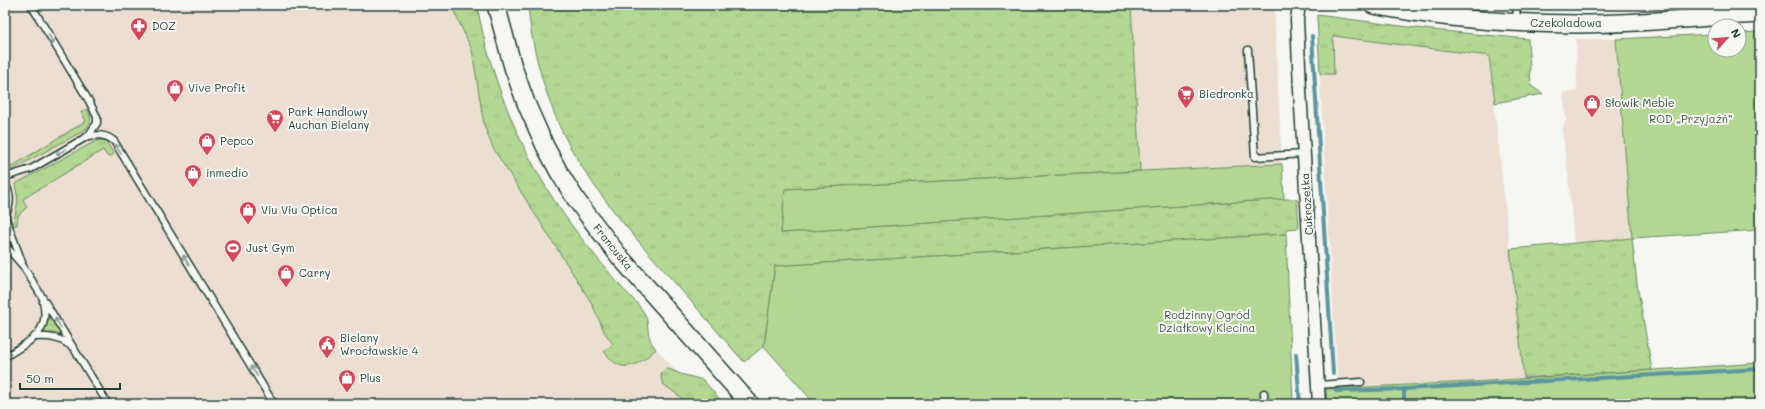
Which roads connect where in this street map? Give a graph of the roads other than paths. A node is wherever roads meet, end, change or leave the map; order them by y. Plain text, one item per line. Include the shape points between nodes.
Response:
1 (31, 5) edge
2 (496, 5) edge
3 (507, 5) edge
4 (1299, 5) edge
5 (1373, 5) edge
6 (1517, 13) edge
7 (1760, 14) edge
8 (508, 44) junction
9 (1248, 50) dead end
10 (88, 136) junction
11 (1303, 154) junction
12 (5, 177) edge
13 (5, 184) edge
14 (5, 216) edge
15 (5, 245) edge
16 (23, 266) junction
17 (42, 296) junction
18 (36, 337) junction
19 (75, 349) junction
20 (5, 356) edge
21 (1361, 382) dead end
22 (1318, 385) junction
23 (1264, 393) dead end
24 (746, 400) edge
25 (108, 404) edge
26 (274, 404) edge
27 (1265, 404) edge
28 (1319, 404) edge

1 -> 10 lane via 97,117 97,123
2 - 8 main road
3 - 8 main road
4 - 11 street, Cukrozetka via 1297,19
5 - 6 main road, Czekoladowa via 1461,17
6 - 7 main road, Czekoladowa via 1582,24
8 - 24 main road, Francuska via 526,103 545,146 577,201 619,256
9 - 11 lane via 1255,157
10 -> 12 lane via 31,169
26 -> 10 lane via 114,141 103,135
11 - 22 street, Cukrozetka
13 - 14 lane via 11,200
14 - 16 lane
15 - 16 lane
16 - 17 lane
17 - 18 lane via 44,320
19 -> 17 lane
18 - 19 lane via 58,339
18 - 20 lane
19 - 25 lane
21 - 22 lane
22 - 28 street, Cukrozetka
23 - 27 lane

